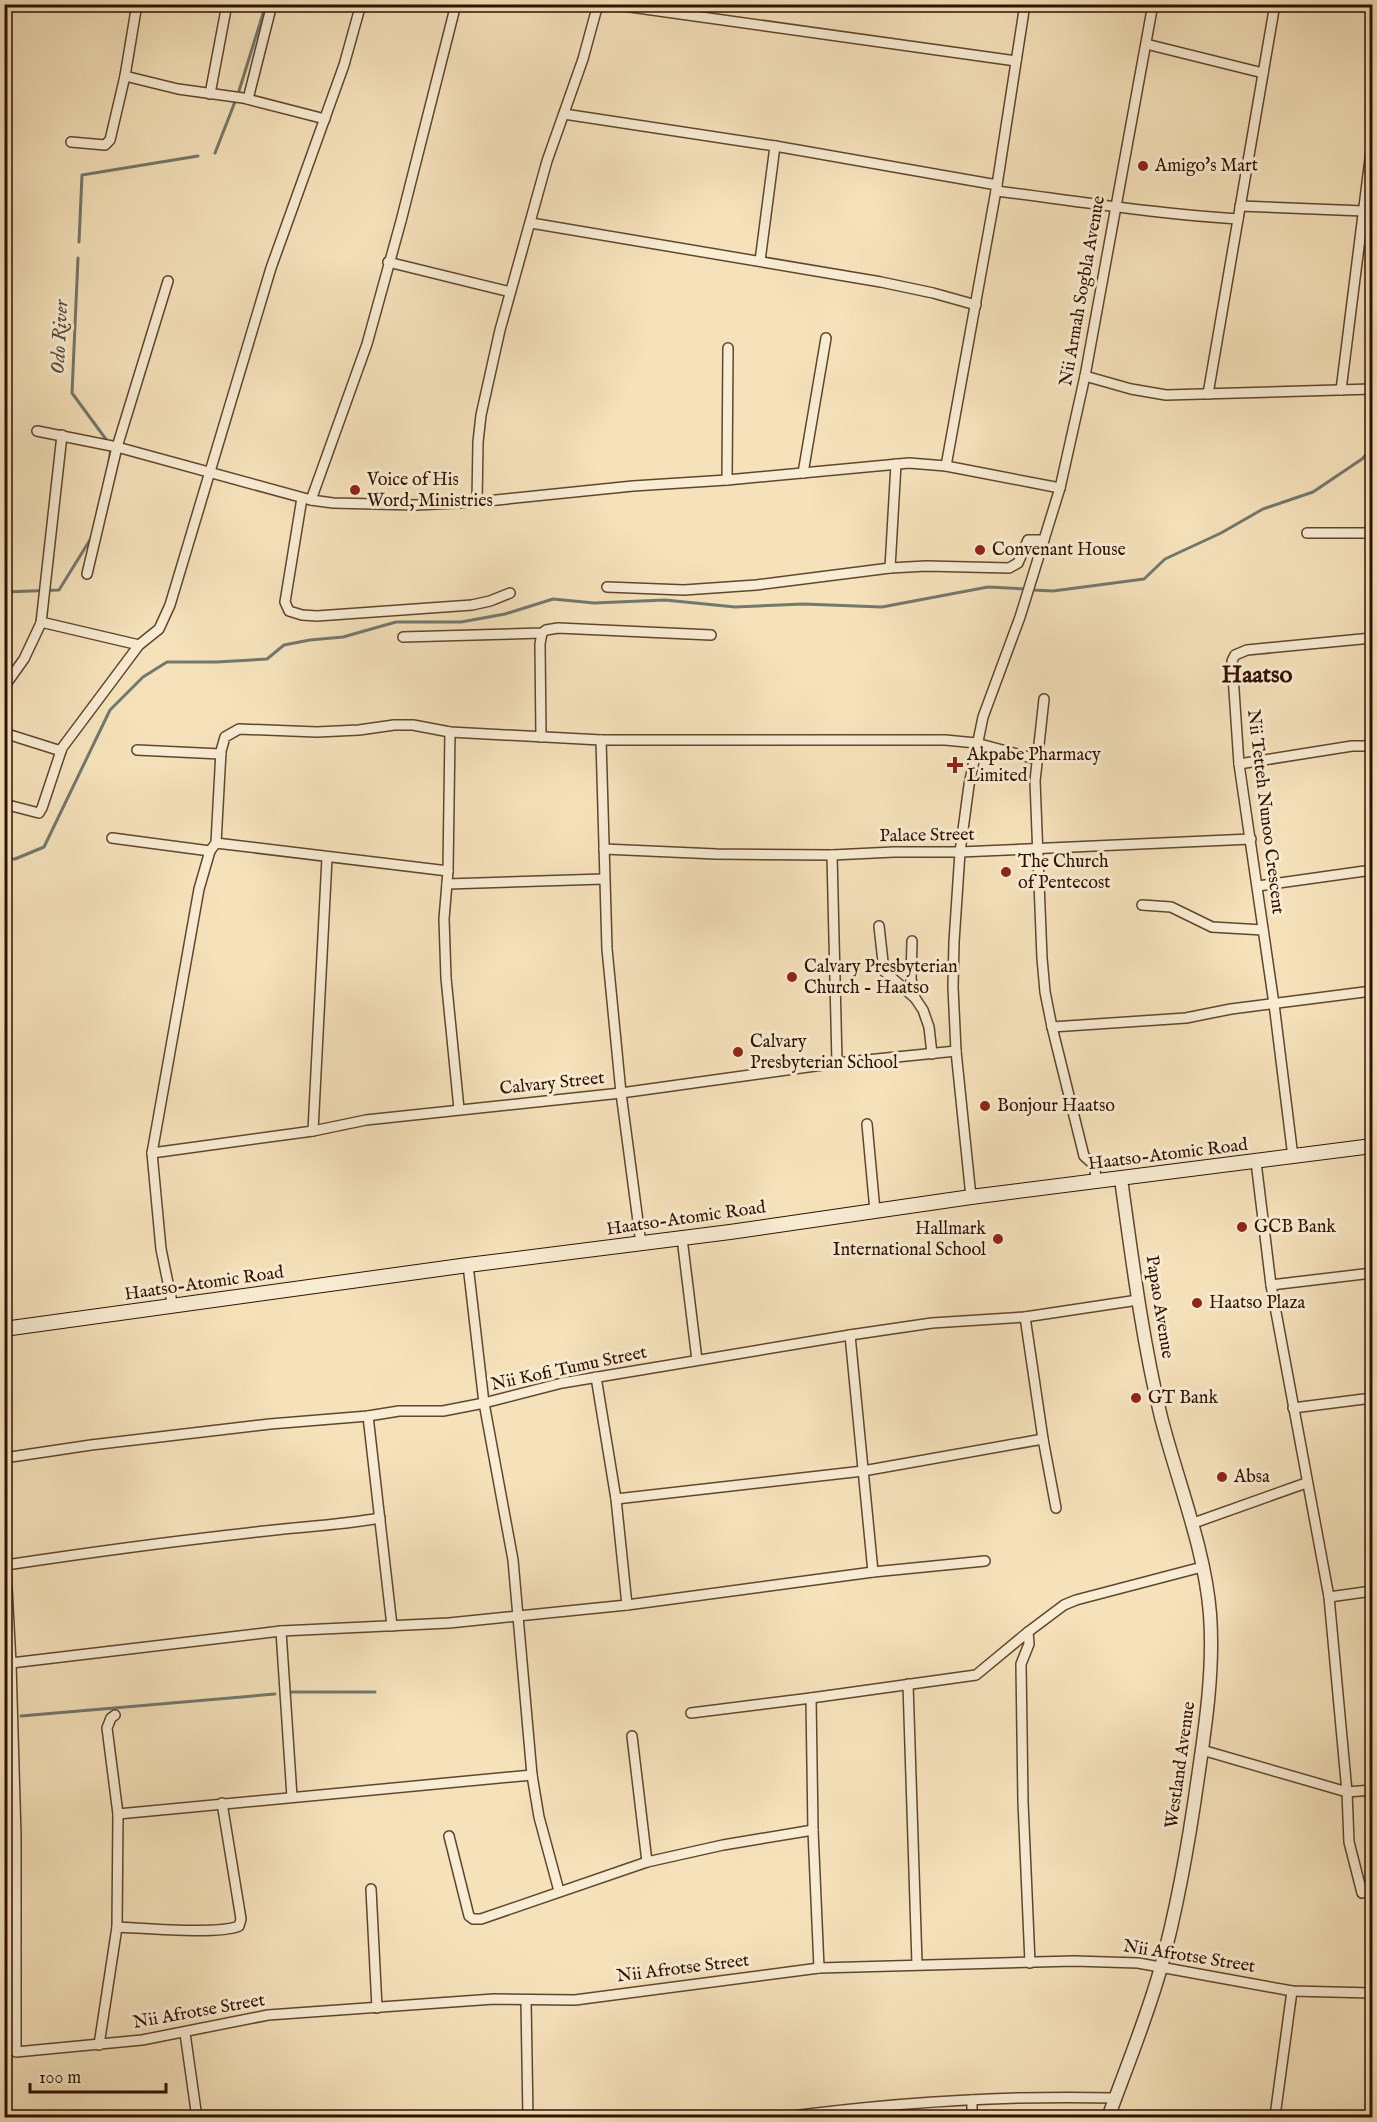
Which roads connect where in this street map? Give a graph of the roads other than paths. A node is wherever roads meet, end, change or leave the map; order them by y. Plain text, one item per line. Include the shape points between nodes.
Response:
1 (137, 4) edge
2 (226, 4) edge
3 (272, 4) edge
4 (361, 4) edge
5 (456, 4) edge
6 (598, 4) edge
7 (609, 4) edge
8 (1025, 4) edge
9 (1153, 4) edge
10 (1275, 4) edge
11 (1146, 44) junction
12 (1016, 61) junction
13 (1263, 73) junction
14 (125, 76) junction
15 (210, 94) junction
16 (245, 99) junction
17 (564, 114) junction
18 (325, 120) junction
19 (71, 142) dead end
20 (1372, 143) edge
21 (775, 146) junction
22 (997, 188) junction
23 (1240, 206) junction
24 (1116, 207) junction
25 (1364, 211) junction
26 (1238, 219) junction
27 (531, 223) junction
28 (760, 261) junction
29 (388, 262) junction
30 (168, 281) dead end
31 (510, 292) junction
32 (976, 305) junction
33 (826, 338) dead end
34 (728, 348) dead end
35 (1085, 376) junction
36 (1372, 389) edge
37 (1341, 390) junction
38 (1208, 394) junction
39 (36, 431) dead end
40 (62, 435) junction
41 (117, 447) junction
42 (896, 464) junction
43 (946, 466) junction
44 (210, 472) junction
45 (803, 473) junction
46 (727, 480) junction
47 (1060, 488) junction
48 (306, 499) junction
49 (477, 502) junction
50 (1307, 533) dead end
51 (1372, 533) edge
52 (1044, 540) junction
53 (890, 568) junction
54 (87, 574) dead end
55 (607, 587) dead end
56 (510, 593) dead end
57 (41, 622) junction
58 (542, 633) junction
59 (711, 635) dead end
60 (403, 637) dead end
61 (1372, 638) edge
62 (139, 645) junction
63 (4, 687) edge
64 (1044, 699) dead end
65 (450, 732) junction
66 (4, 733) edge
67 (541, 737) junction
68 (601, 740) junction
69 (976, 743) junction
70 (1372, 746) edge
71 (137, 750) dead end
72 (61, 751) junction
73 (221, 754) junction
74 (1036, 759) junction
75 (1239, 764) junction
76 (4, 804) edge
77 (112, 838) dead end
78 (1251, 839) junction
79 (213, 847) junction
80 (604, 849) junction
81 (1038, 849) junction
82 (960, 852) junction
83 (832, 855) junction
84 (327, 858) junction
85 (1372, 870) edge
86 (448, 871) junction
87 (604, 879) junction
88 (447, 884) junction
89 (1257, 886) junction
90 (1142, 905) dead end
91 (879, 926) dead end
92 (1263, 930) junction
93 (912, 941) dead end
94 (1372, 991) edge
95 (915, 998) junction
96 (1274, 1004) junction
97 (1052, 1027) junction
98 (956, 1051) junction
99 (932, 1054) junction
100 (837, 1064) junction
101 (621, 1093) junction
102 (459, 1109) junction
103 (867, 1124) dead end
104 (313, 1131) junction
105 (1372, 1146) edge
106 (152, 1153) junction
107 (1293, 1157) junction
108 (1256, 1162) junction
109 (1121, 1179) junction
110 (1097, 1182) junction
111 (971, 1197) junction
112 (875, 1211) junction
113 (682, 1238) junction
114 (641, 1244) junction
115 (468, 1265) junction
116 (1372, 1273) edge
117 (1271, 1285) junction
118 (1138, 1300) junction
119 (173, 1307) junction
120 (1025, 1317) junction
121 (4, 1329) edge
122 (850, 1335) junction
123 (697, 1360) junction
124 (596, 1377) junction
125 (1372, 1398) edge
126 (484, 1403) junction
127 (1293, 1408) junction
128 (1159, 1411) joint
129 (368, 1416) junction
130 (1043, 1439) junction
131 (4, 1458) edge
132 (863, 1471) junction
133 (1306, 1483) junction
134 (616, 1499) junction
135 (1056, 1508) dead end
136 (380, 1518) junction
137 (1191, 1524) junction
138 (4, 1531) edge
139 (985, 1561) dead end
140 (6, 1565) edge
141 (1202, 1567) junction
142 (873, 1572) junction
143 (1372, 1591) edge
144 (1329, 1596) junction
145 (627, 1605) junction
146 (517, 1616) junction
147 (392, 1626) junction
148 (281, 1631) junction
149 (1028, 1632) junction
150 (1001, 1656) junction
151 (11, 1663) junction
152 (1021, 1664) junction
153 (908, 1684) junction
154 (811, 1698) junction
155 (691, 1713) dead end
156 (115, 1715) dead end
157 (632, 1736) dead end
158 (1202, 1750) junction
159 (531, 1775) junction
160 (1372, 1790) edge
161 (1347, 1792) junction
162 (292, 1797) junction
163 (222, 1803) junction
164 (118, 1814) junction
165 (813, 1830) junction
166 (449, 1836) dead end
167 (647, 1862) junction
168 (371, 1889) dead end
169 (559, 1891) junction
170 (1362, 1893) dead end
171 (117, 1927) junction
172 (1030, 1963) junction
173 (917, 1964) junction
174 (819, 1968) junction
175 (1161, 1968) junction
176 (1292, 1991) junction
177 (1372, 1993) edge
178 (526, 2001) junction
179 (377, 2008) junction
180 (185, 2033) junction
181 (99, 2046) junction
182 (16, 2052) junction
183 (5, 2053) edge
184 (1115, 2098) junction
185 (972, 2100) junction
186 (1275, 2116) edge
187 (197, 2118) edge
188 (528, 2118) edge
189 (777, 2118) edge
190 (972, 2118) edge
191 (1108, 2118) edge

1 - 14 street
2 - 15 street
3 - 16 street
4 - 18 street
5 - 29 street
6 - 17 street
7 - 12 street
8 - 12 street
9 - 11 street, Nii Armah Sogbla Avenue
10 - 13 street
11 - 13 street
11 - 24 street, Nii Armah Sogbla Avenue
12 - 22 street
13 - 23 street
14 - 15 street
14 - 19 street via 110,140 105,145
15 - 16 street
16 - 18 street
17 - 21 street
17 - 27 street
18 - 44 street via 271,268
20 - 25 street
21 - 22 street
21 - 28 street
22 - 24 street
22 - 32 street
23 - 25 street
23 - 26 street
24 - 26 street
24 - 35 street, Nii Armah Sogbla Avenue
25 - 37 street
26 - 38 street
27 - 28 street
27 - 31 street
28 - 32 street via 881,282
29 - 31 street
29 - 48 street via 367,344
30 - 41 street
31 - 49 street via 481,415
32 - 43 street
33 - 45 street
34 - 46 street
35 - 38 street via 1166,395
35 - 47 street, Nii Armah Sogbla Avenue
36 - 37 street
37 - 38 street
39 - 40 street
40 - 41 street
40 - 57 street
41 - 44 street
41 - 54 street
42 - 43 street
42 - 45 street
42 - 53 street
43 - 47 street
44 - 48 street
44 - 62 street via 170,605 159,629
45 - 46 street
46 - 49 street
47 - 52 street, Nii Armah Sogbla Avenue
48 - 49 street via 416,505
48 - 56 street via 285,602 290,611 317,616 438,607 490,601
50 - 51 street
52 - 53 street via 1028,540 1018,564 1009,568
52 - 69 street, Nii Armah Sogbla Avenue
53 - 55 street via 684,590
57 - 62 street
57 - 63 street via 24,659
58 - 59 street via 558,628
58 - 60 street
58 - 67 street
61 - 75 street, Nii Tetteh Nunoo Crescent via 1247,650 1235,655 1232,672
62 - 72 street
64 - 74 street
65 - 67 street
65 - 73 street via 413,725 317,732 239,729 225,737
65 - 86 street
66 - 72 street
67 - 68 street
68 - 69 street via 919,739
68 - 80 street
69 - 74 street
69 - 82 street, Nii Armah Sogbla Avenue
70 - 75 street
71 - 73 street
72 - 76 street via 39,813
73 - 79 street
74 - 81 street
75 - 78 street, Nii Tetteh Nunoo Crescent
77 - 79 street
78 - 81 street, Palace Street
78 - 89 street, Nii Tetteh Nunoo Crescent
79 - 84 street
79 - 106 street via 199,889
80 - 83 street, Palace Street
80 - 87 street
81 - 82 street, Palace Street
81 - 97 street via 1042,958
82 - 83 street, Palace Street
82 - 98 street, Nii Armah Sogbla Avenue via 954,942
83 - 100 street
84 - 86 street
84 - 104 street
85 - 89 street
86 - 88 street
87 - 88 street
87 - 101 street
88 - 102 street via 446,978
89 - 92 street, Nii Tetteh Nunoo Crescent
90 - 92 street via 1171,907 1212,927
91 - 95 street via 884,971
92 - 96 street, Nii Tetteh Nunoo Crescent
93 - 95 street
94 - 96 street
95 - 99 street via 929,1026
96 - 97 street via 1186,1018
96 - 107 street, Nii Tetteh Nunoo Crescent
97 - 110 street via 1084,1156 1094,1165
98 - 99 street, Calvary Street
98 - 111 street, Nii Armah Sogbla Avenue
99 - 100 street, Calvary Street
100 - 101 street, Calvary Street
101 - 102 street, Calvary Street
101 - 114 street
102 - 104 street, Calvary Street
103 - 112 street
104 - 106 street, Calvary Street
105 - 107 main road, Haatso-Atomic Road
106 - 119 street via 161,1249
107 - 108 main road, Haatso-Atomic Road
108 - 109 main road, Haatso-Atomic Road
108 - 117 street
109 - 110 main road, Haatso-Atomic Road
109 - 118 street, Papao Avenue
110 - 111 main road, Haatso-Atomic Road
111 - 112 main road, Haatso-Atomic Road
112 - 113 main road, Haatso-Atomic Road
113 - 114 main road, Haatso-Atomic Road
113 - 123 street
114 - 115 main road, Haatso-Atomic Road
115 - 119 main road, Haatso-Atomic Road
115 - 126 street
116 - 117 street
117 - 127 street
118 - 120 street, Nii Kofi Tumu Street
118 - 128 street, Papao Avenue
119 - 121 main road, Haatso-Atomic Road
120 - 122 street, Nii Kofi Tumu Street via 932,1323
120 - 130 street
122 - 123 street, Nii Kofi Tumu Street
122 - 132 street
123 - 124 street, Nii Kofi Tumu Street
124 - 126 street, Nii Kofi Tumu Street
124 - 134 street
125 - 127 street
126 - 129 street, Nii Kofi Tumu Street via 443,1411
126 - 146 street via 513,1560
127 - 133 street
128 - 137 street, Westland Avenue
129 - 131 street, Nii Kofi Tumu Street via 91,1444
129 - 136 street
130 - 132 street
130 - 135 street
132 - 134 street
132 - 142 street
133 - 137 street
133 - 144 street
134 - 145 street
136 - 140 street
136 - 147 street
137 - 141 street, Westland Avenue
138 - 140 street
139 - 142 street
140 - 151 street
141 - 149 street via 1076,1600
141 - 158 street, Westland Avenue via 1210,1640
142 - 145 street
143 - 144 street
144 - 161 street
145 - 146 street
146 - 147 street
146 - 159 street
147 - 148 street
148 - 151 street
148 - 162 street
149 - 150 street
149 - 152 street via 1029,1644
150 - 152 street
150 - 153 street via 976,1675
151 - 182 street via 18,1947
152 - 172 street
153 - 154 street
153 - 173 street
154 - 155 street
154 - 165 street
156 - 164 street via 107,1728
157 - 167 street
158 - 161 street
158 - 175 street, Westland Avenue via 1190,1832
159 - 162 street
159 - 169 street
160 - 161 street
161 - 170 street via 1349,1842
162 - 163 street
163 - 164 street
163 - 171 street via 239,1926
164 - 171 street
165 - 167 street
165 - 174 street
166 - 169 street via 473,1919
167 - 169 street
168 - 179 street
171 - 181 street
172 - 173 street, Nii Afrotse Street
172 - 175 street, Nii Afrotse Street via 1119,1962
173 - 174 street, Nii Afrotse Street
174 - 178 street, Nii Afrotse Street via 575,2000
175 - 176 street, Nii Afrotse Street
175 - 184 street, Westland Avenue
176 - 177 street, Nii Afrotse Street
176 - 186 street
178 - 179 street, Nii Afrotse Street
178 - 188 street
179 - 180 street, Nii Afrotse Street via 268,2015
180 - 181 street, Nii Afrotse Street
180 - 187 street
181 - 182 street, Nii Afrotse Street
182 - 183 street, Nii Afrotse Street
184 - 185 street
184 - 191 street, Westland Avenue
185 - 189 street
185 - 190 street

